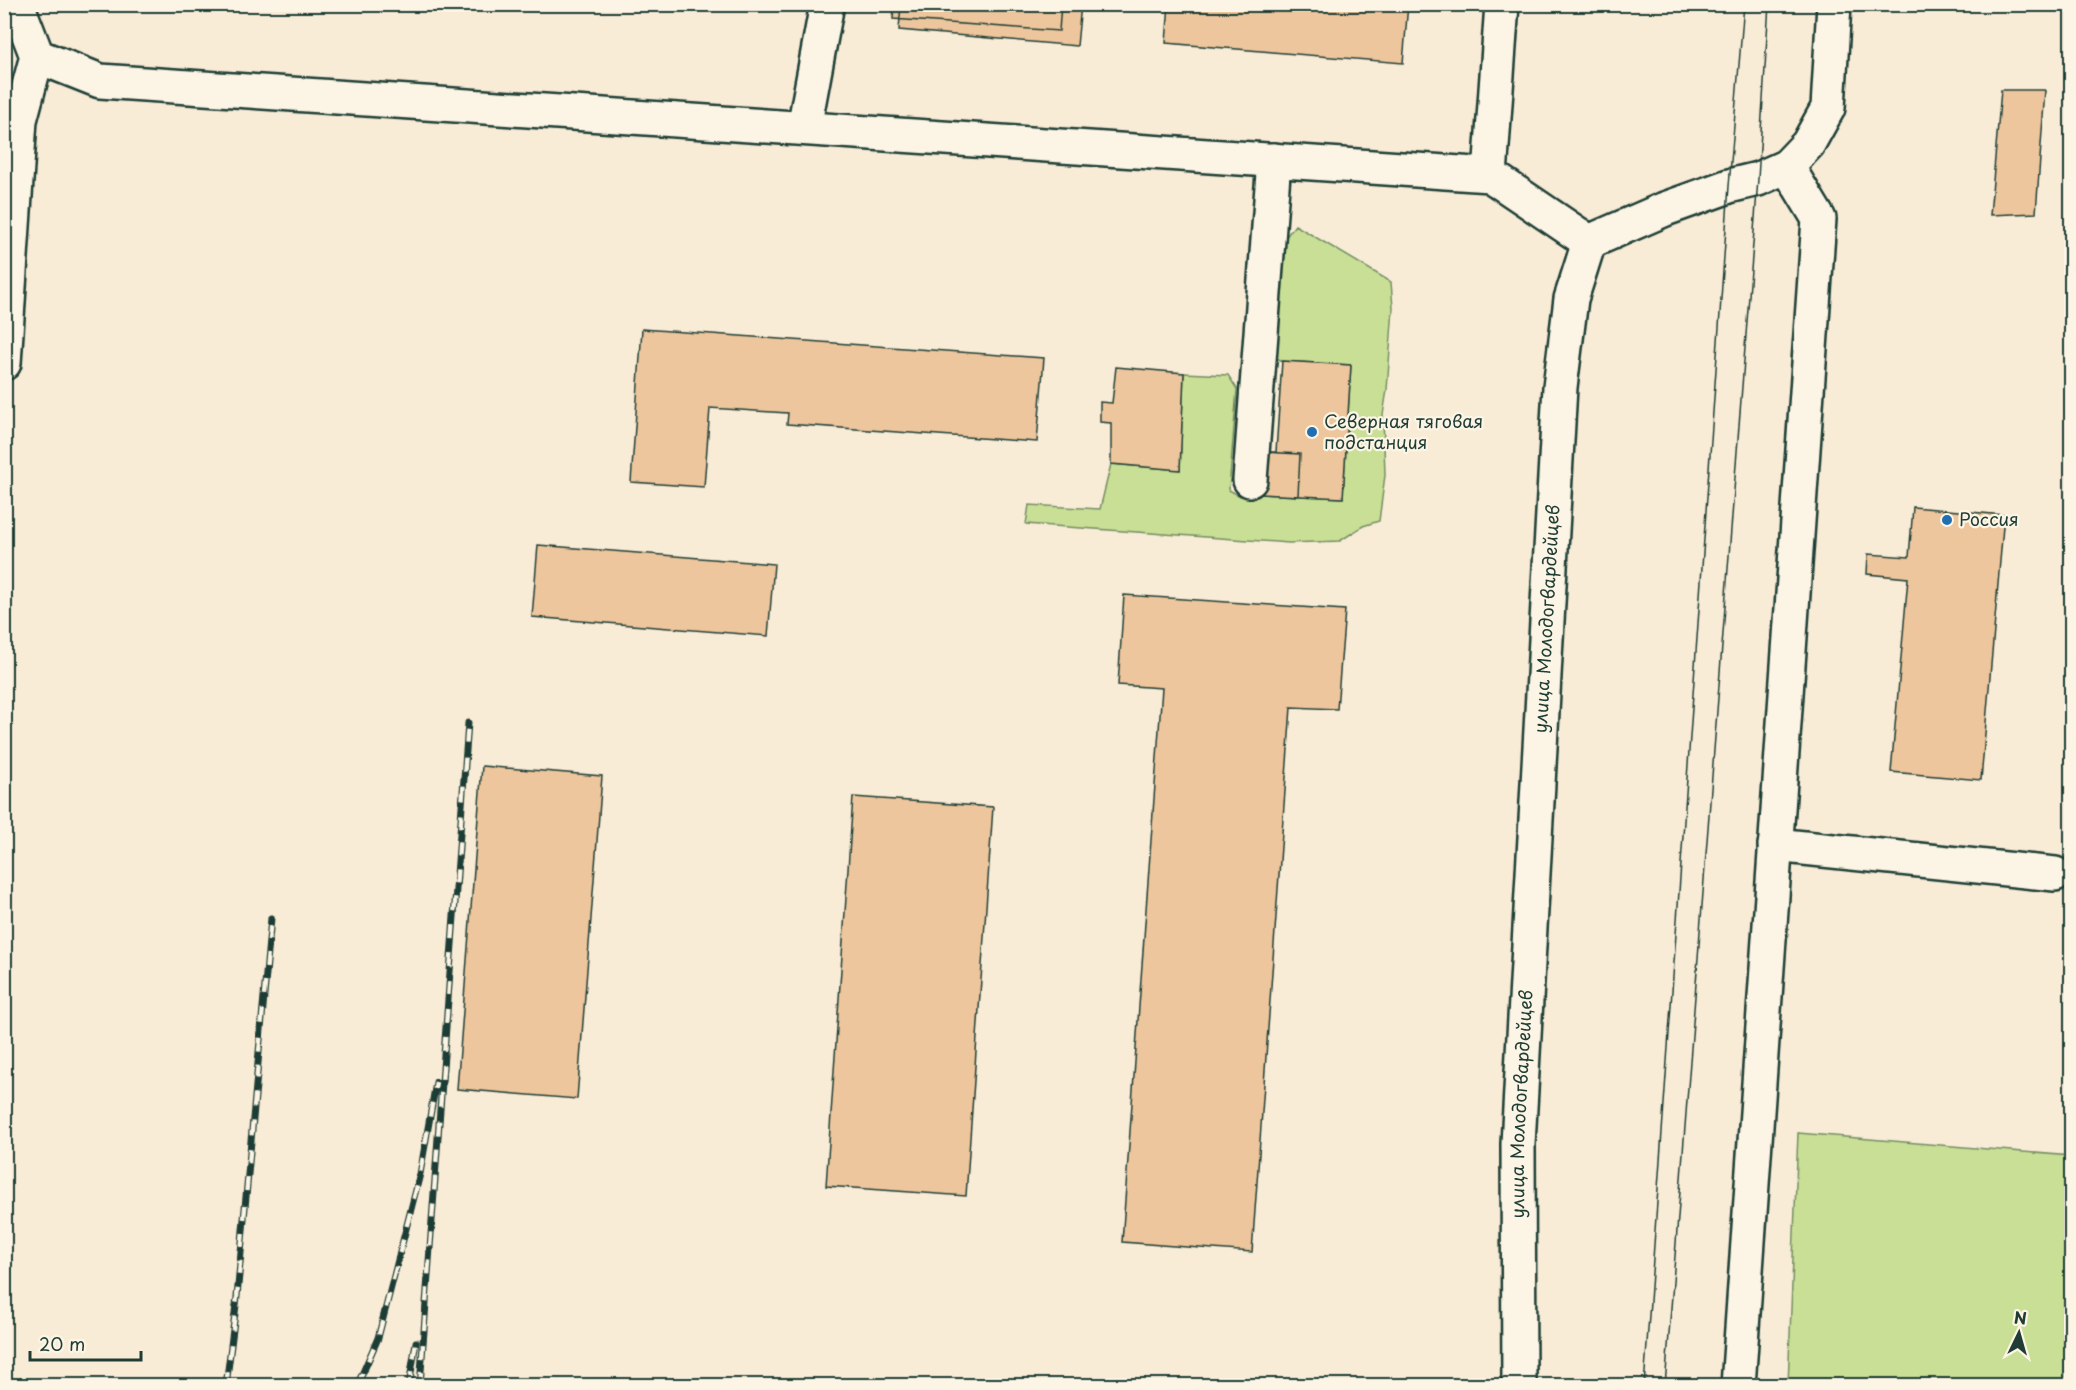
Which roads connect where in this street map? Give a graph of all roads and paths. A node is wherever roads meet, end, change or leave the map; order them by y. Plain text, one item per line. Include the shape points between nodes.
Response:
1 (17, 4) edge
2 (827, 4) edge
3 (1502, 4) edge
4 (1834, 4) edge
5 (37, 56) junction
6 (804, 128) junction
7 (1274, 160) junction
8 (1787, 166) junction
9 (1490, 175) junction
10 (1590, 242) junction
11 (4, 363) edge
12 (1250, 480) dead end
13 (1775, 845) junction
14 (2055, 874) dead end
15 (1520, 1386) edge
16 (1738, 1386) edge

1 - 5 street
2 - 6 street
3 - 9 street
4 - 8 street via 1828,108 1808,144
5 - 6 street via 100,81
5 - 11 street via 20,120
6 - 7 street
7 - 9 street
7 - 12 street
8 - 10 street via 1665,209
8 - 13 street via 1819,219
9 - 10 street
10 - 15 street, улица Молодогвардейцев via 1571,299 1559,399 1518,1144
13 - 14 street
13 - 16 street

